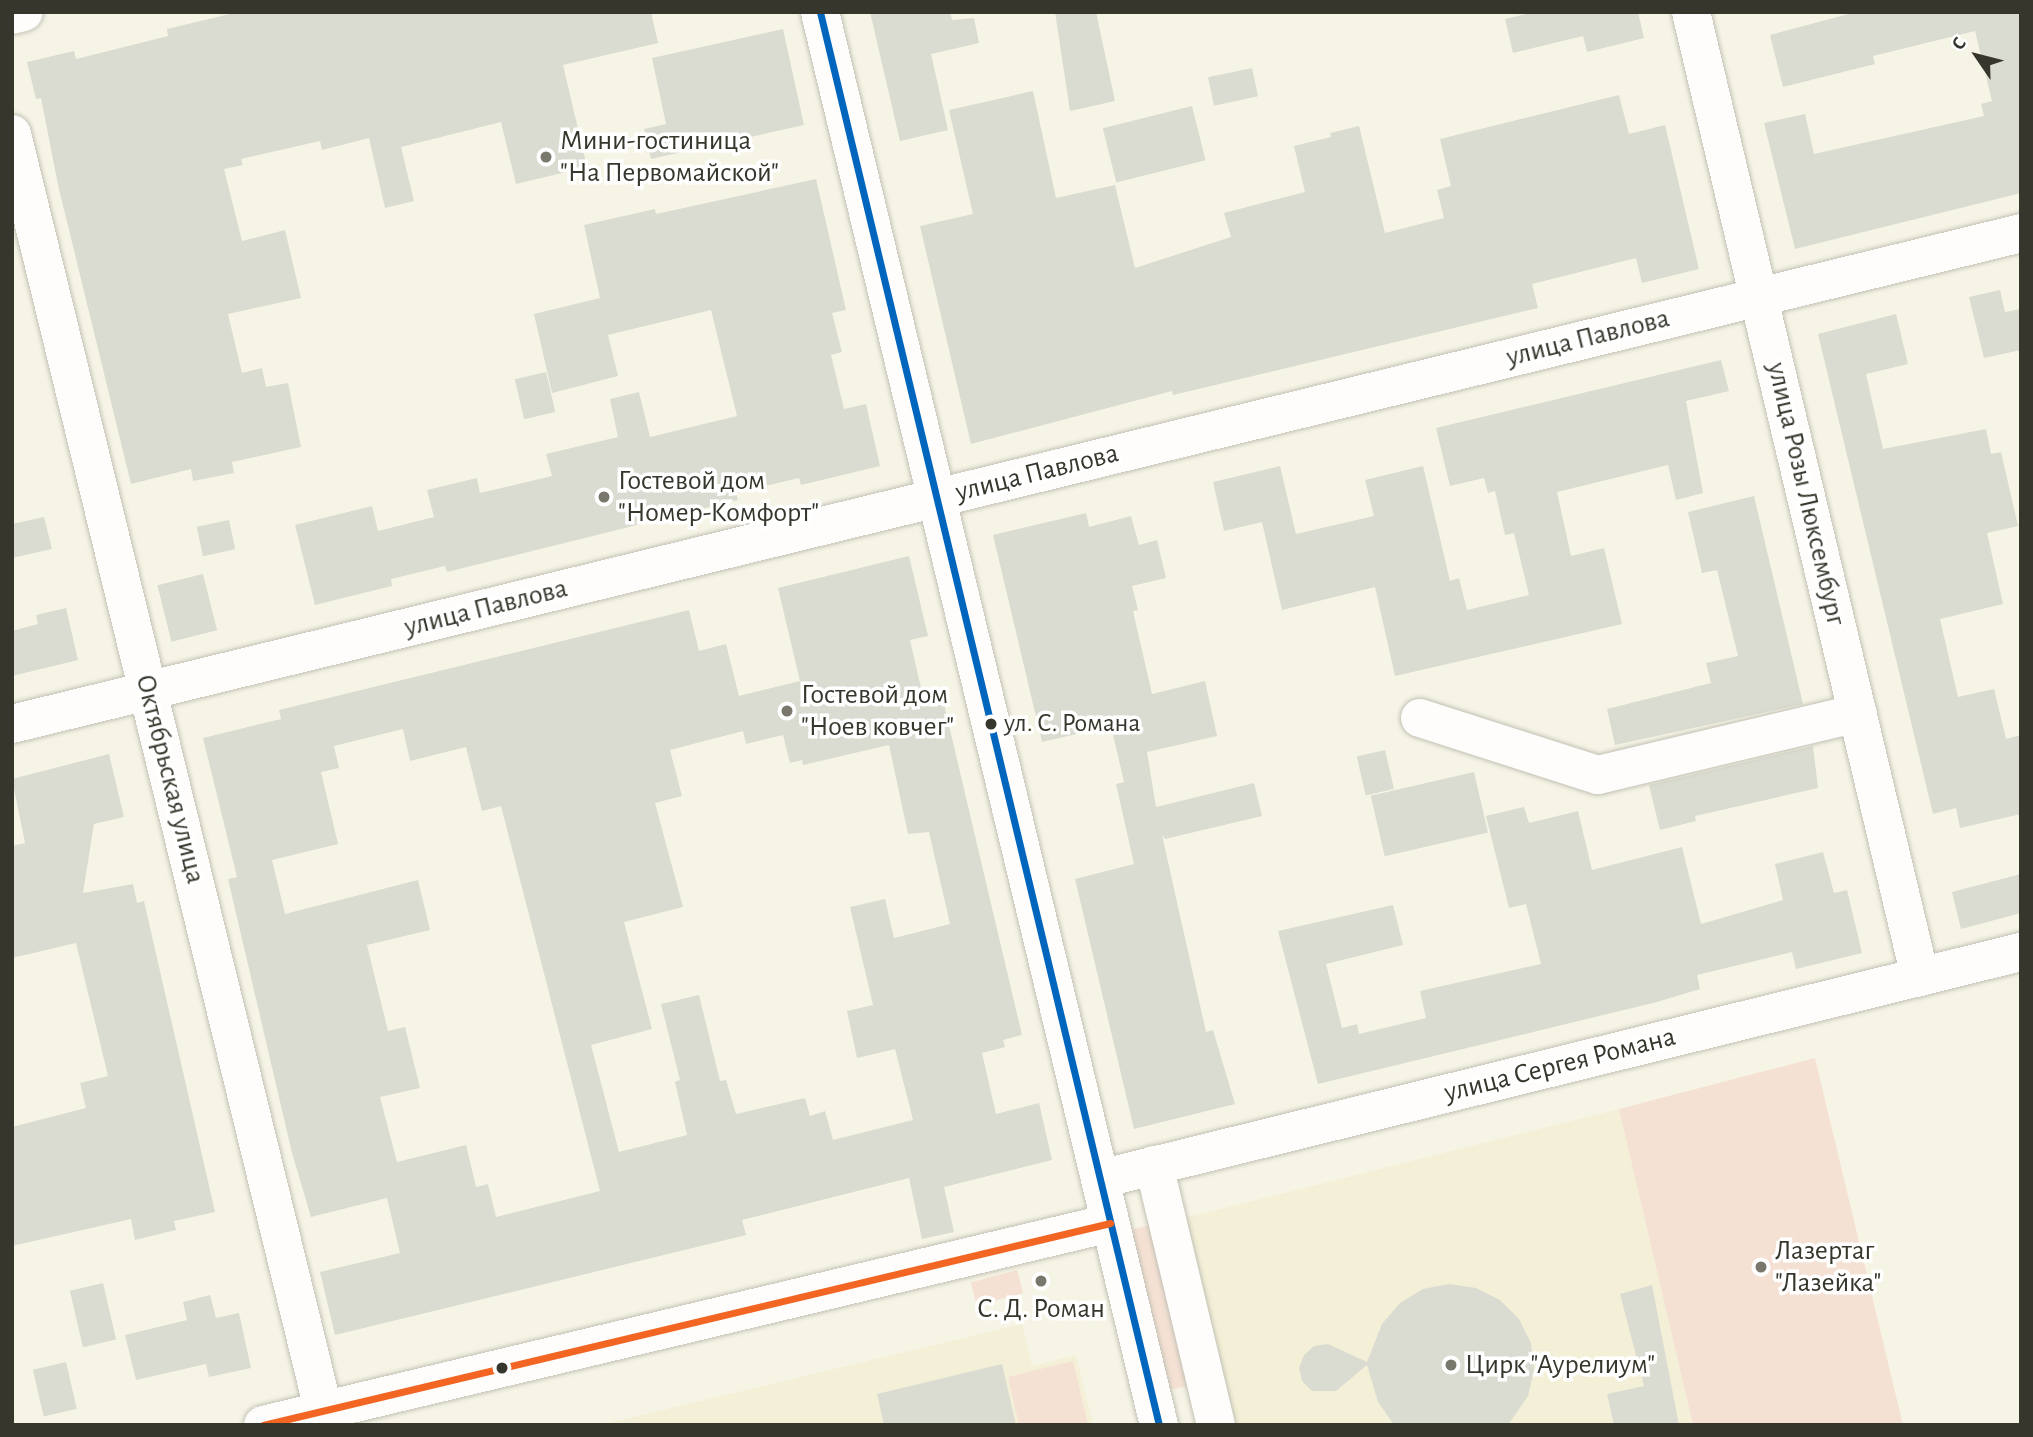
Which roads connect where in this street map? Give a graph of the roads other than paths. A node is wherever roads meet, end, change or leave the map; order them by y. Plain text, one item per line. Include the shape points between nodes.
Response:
1 (24, 12) edge
2 (820, 12) edge
3 (1691, 12) edge
4 (12, 15) edge
5 (12, 134) edge
6 (2021, 233) edge
7 (1759, 297) junction
8 (937, 497) junction
9 (148, 691) junction
10 (1858, 712) junction
11 (1420, 718) dead end
12 (12, 724) edge
13 (2021, 952) edge
14 (1920, 977) junction
15 (1154, 1165) junction
16 (1100, 1179) junction
17 (1110, 1223) junction
18 (325, 1417) edge
19 (262, 1425) edge
20 (1159, 1425) edge
21 (1216, 1425) edge

1 - 4 street
2 - 8 street
3 - 7 street, улица Розы Люксембург
5 - 9 street, Октябрьская улица
6 - 7 street, улица Павлова
7 - 8 street, улица Павлова
7 - 10 street, улица Розы Люксембург
8 - 9 street, улица Павлова
8 - 16 street
9 - 12 street, улица Павлова
9 - 18 street, Октябрьская улица
10 - 11 street via 1598,775
10 - 14 street, улица Розы Люксембург
13 - 14 street, улица Сергея Романа
14 - 15 street, улица Сергея Романа
15 - 16 street, улица Сергея Романа
15 - 21 street
16 - 17 street
17 - 18 street
17 - 20 street
18 - 19 street

